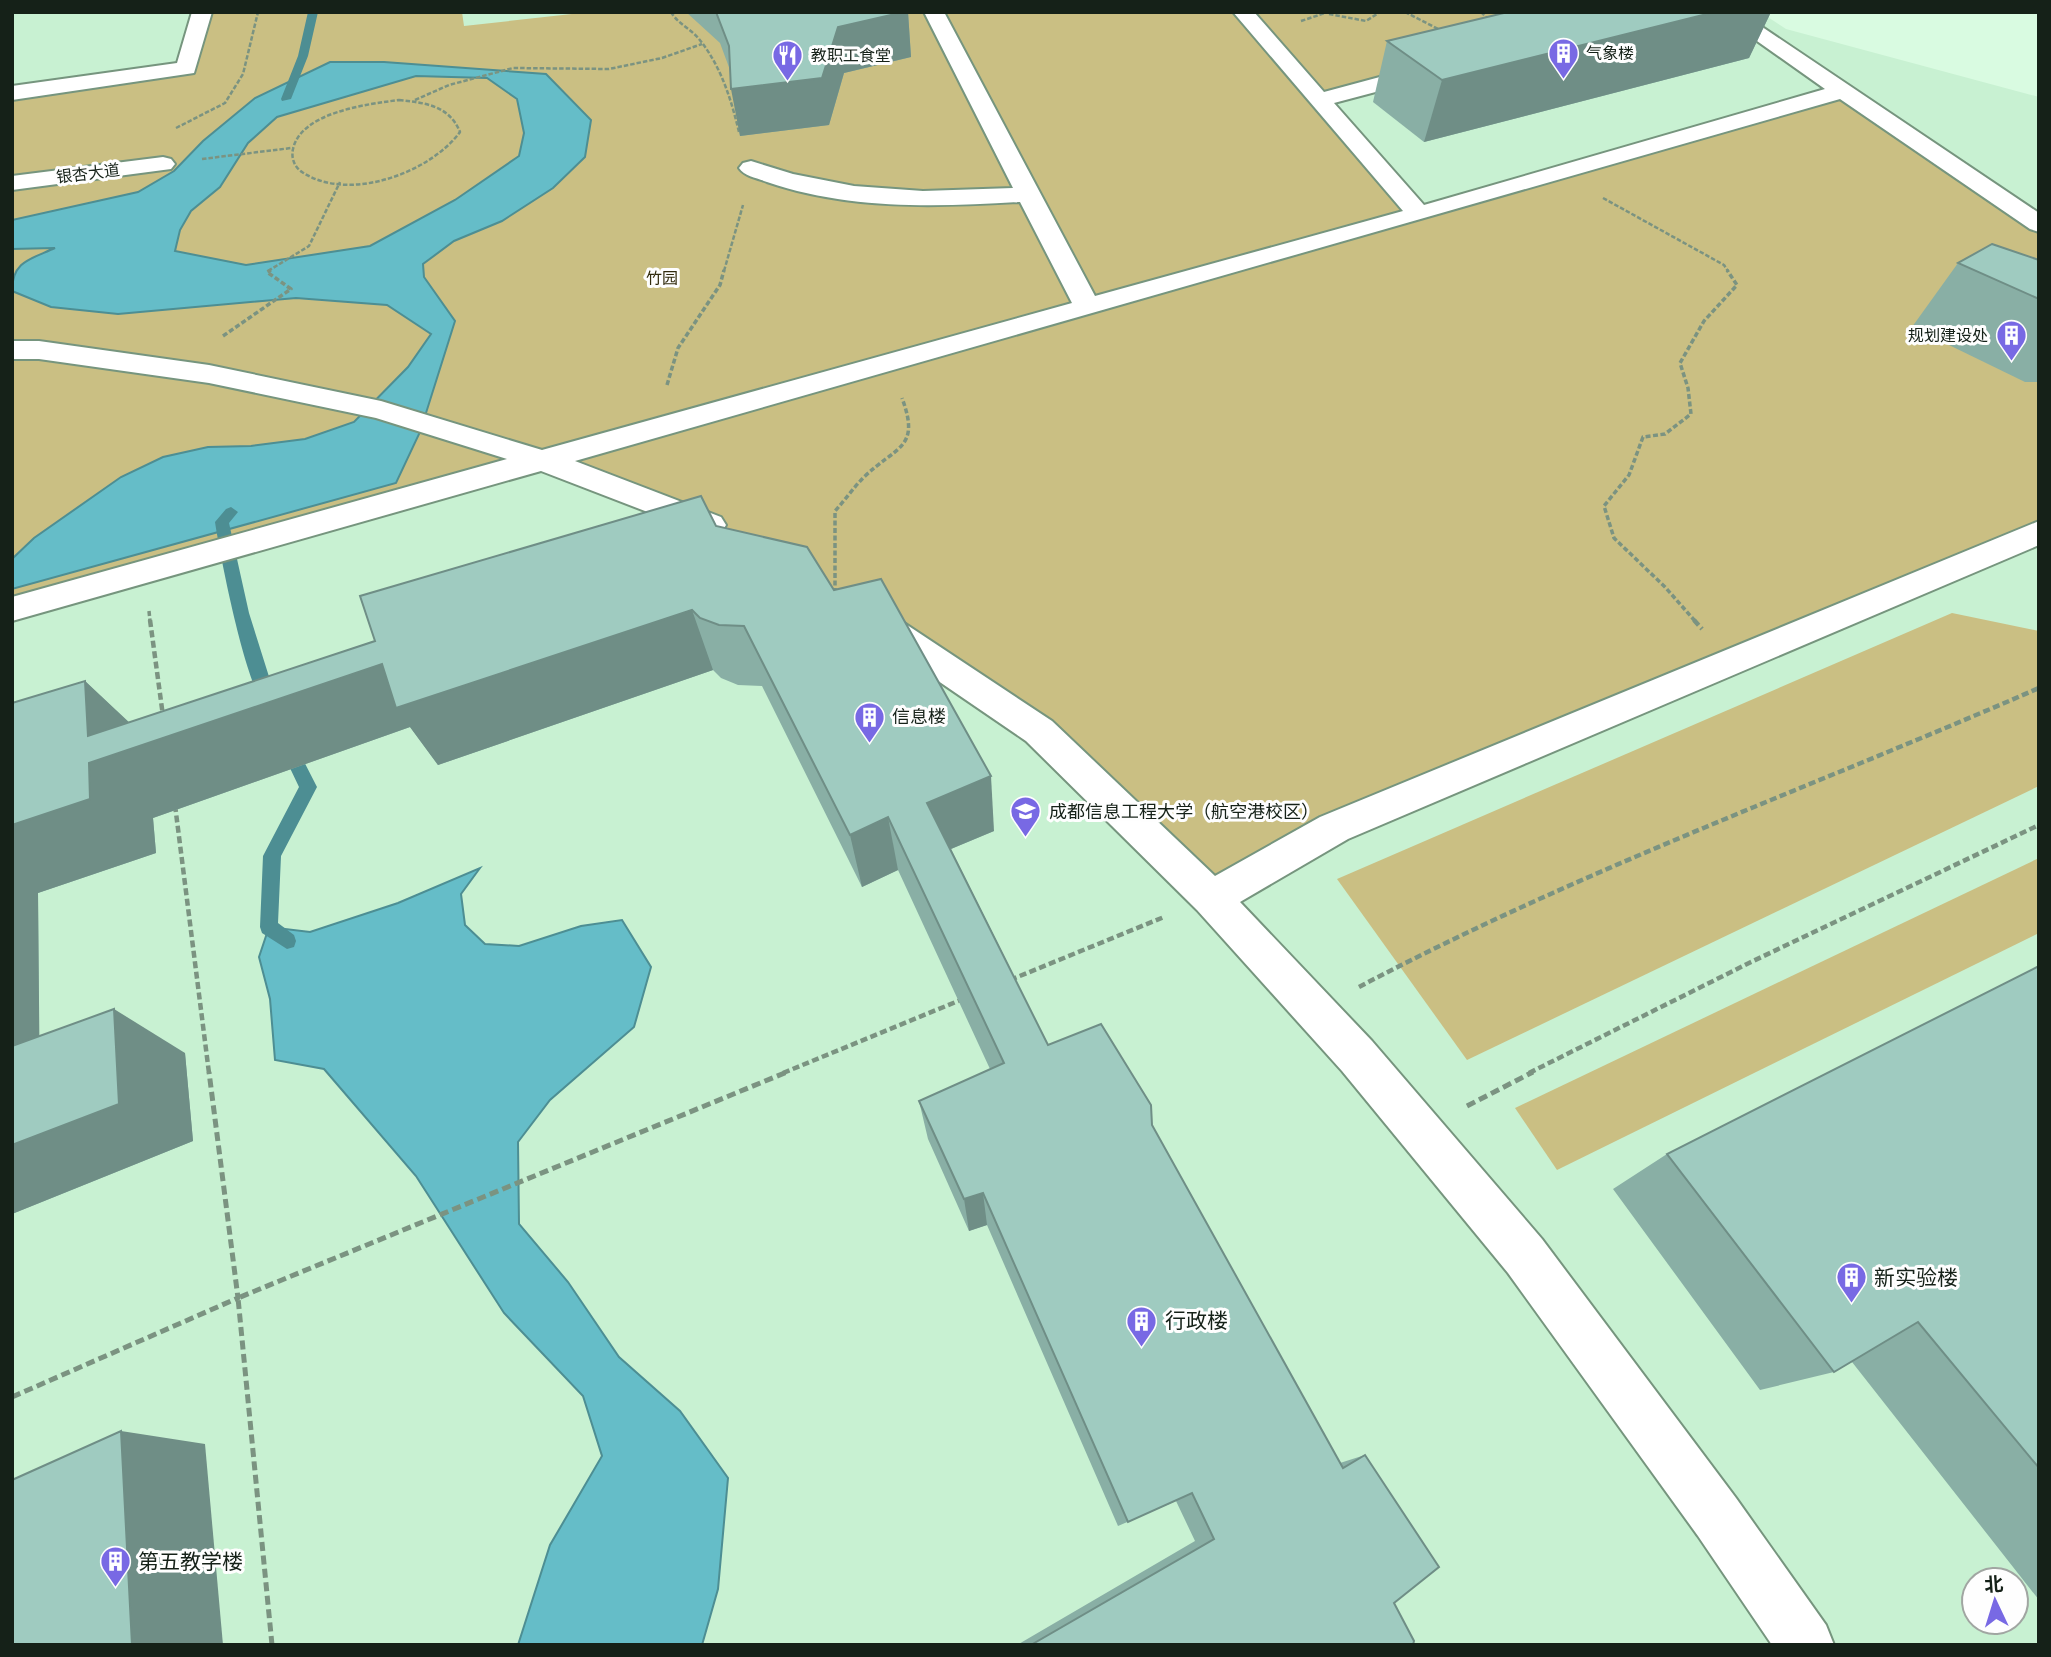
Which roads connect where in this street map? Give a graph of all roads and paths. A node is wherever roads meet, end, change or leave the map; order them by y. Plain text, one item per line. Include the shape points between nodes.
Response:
1 (202, 12) edge
2 (671, 12) edge
3 (934, 12) edge
4 (1243, 12) edge
5 (1380, 12) edge
6 (1405, 12) edge
7 (1480, 12) edge
8 (1726, 12) edge
9 (1329, 13) edge
10 (1495, 27) edge
11 (1448, 35) edge
12 (702, 44) junction
13 (1444, 67) edge
14 (1844, 91) junction
15 (12, 93) edge
16 (1319, 100) junction
17 (411, 102) junction
18 (291, 148) junction
19 (163, 164) joint
20 (751, 168) junction
21 (1559, 174) junction
22 (340, 182) junction
23 (12, 183) edge
24 (1029, 194) junction
25 (1419, 214) junction
26 (2039, 224) edge
27 (270, 306) dead end
28 (1087, 306) junction
29 (953, 344) junction
30 (12, 350) edge
31 (656, 426) junction
32 (539, 459) junction
33 (2039, 532) edge
34 (736, 539) edge
35 (159, 567) junction
36 (835, 598) joint
37 (12, 609) edge
38 (1732, 661) junction
39 (2039, 688) edge
40 (163, 719) edge
41 (174, 799) edge
42 (2039, 825) edge
43 (1211, 898) junction
44 (1009, 981) edge
45 (971, 996) edge
46 (1315, 1011) junction
47 (1420, 1131) junction
48 (238, 1298) junction
49 (12, 1398) edge
50 (272, 1645) edge
51 (1806, 1645) edge

1 - 15 street via 186,68
2 - 12 path
3 - 24 street
4 - 16 street
5 - 9 path via 1366,20
6 - 11 path
7 - 10 path
8 - 14 street
12 - 17 path via 609,69 513,68 461,81
12 - 20 path via 717,65 732,102
13 - 16 street
14 - 21 street
14 - 26 street
16 - 25 street
17 - 18 path via 371,103 343,110 319,120
17 - 22 path via 444,109 456,119 460,132 454,145 430,163 395,177
18 - 19 path
18 - 22 path via 292,160 301,171
19 - 23 street, 银杏大道
20 - 24 street via 845,194 932,200
20 - 31 path via 720,285 678,348
21 - 25 street
21 - 38 path via 1724,265 1737,285 1712,308 1680,363 1692,414 1665,434 1643,437 1628,480 1604,506 1614,538
22 - 27 path via 309,246 267,272 291,289
24 - 28 street
25 - 28 street
28 - 29 street
29 - 31 street
29 - 36 path via 901,399 911,422 905,444 864,477 835,510
30 - 32 street via 209,374 352,404
31 - 32 street
32 - 34 street via 715,526
32 - 35 street
33 - 38 street
35 - 37 street
35 - 40 path
36 - 43 street via 1039,731
38 - 43 street via 1334,828
39 - 46 path via 1602,870 1442,943
41 - 48 path
42 - 47 path via 1796,939
43 - 44 path
43 - 46 street
45 - 48 path
46 - 47 street
47 - 51 street via 1525,1256
48 - 49 path
48 - 50 path

